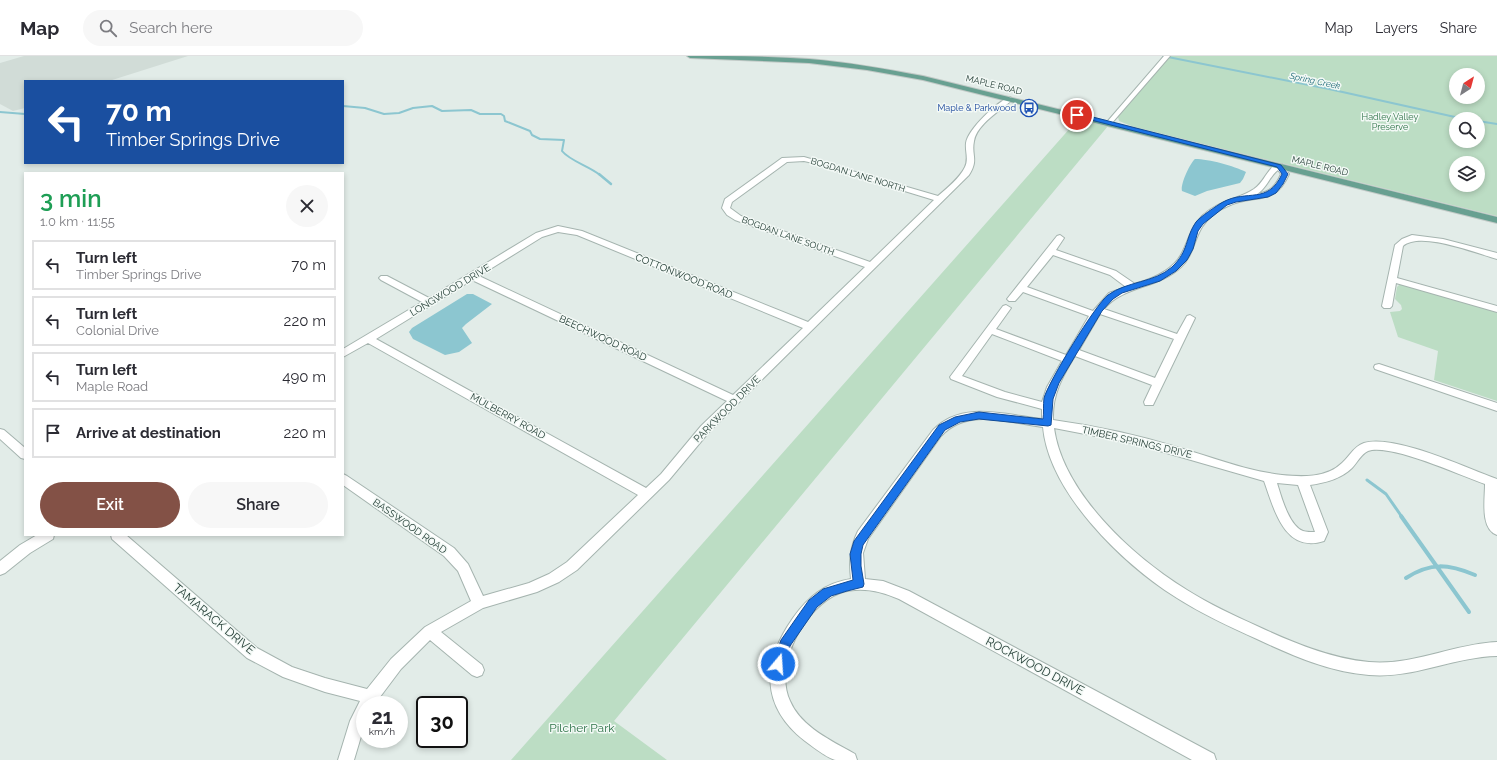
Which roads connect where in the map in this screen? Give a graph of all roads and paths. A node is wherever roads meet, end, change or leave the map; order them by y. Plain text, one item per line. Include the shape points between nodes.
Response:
1 (690, 56) edge
2 (1167, 57) edge
3 (1010, 99) junction
4 (1109, 123) junction
5 (1279, 166) junction
6 (757, 180) joint
7 (939, 199) junction
8 (1234, 200) junction
9 (1497, 220) edge
10 (558, 229) joint
11 (1060, 238) dead end
12 (1051, 251) junction
13 (1497, 256) edge
14 (871, 266) junction
15 (472, 276) junction
16 (384, 278) dead end
17 (1392, 279) junction
18 (1021, 288) junction
19 (1134, 288) junction
20 (1012, 299) dead end
21 (430, 302) junction
22 (1387, 306) dead end
23 (1006, 308) dead end
24 (1497, 309) edge
25 (1098, 312) junction
26 (1190, 318) dead end
27 (810, 327) junction
28 (990, 330) junction
29 (369, 338) junction
30 (1180, 338) junction
31 (344, 353) edge
32 (1071, 355) junction
33 (1379, 367) dead end
34 (1158, 383) junction
35 (734, 400) junction
36 (1149, 402) dead end
37 (1048, 407) junction
38 (1497, 407) edge
39 (1048, 423) junction
40 (0, 433) edge
41 (24, 454) edge
42 (1269, 478) junction
43 (344, 480) edge
44 (1302, 480) junction
45 (1494, 484) edge
46 (647, 494) junction
47 (1497, 530) edge
48 (46, 536) edge
49 (118, 536) edge
50 (0, 569) edge
51 (859, 584) junction
52 (479, 602) junction
53 (430, 631) junction
54 (1497, 649) edge
55 (477, 670) dead end
56 (372, 696) edge
57 (356, 698) edge
58 (356, 728) edge
59 (346, 760) edge
60 (849, 760) edge
61 (1208, 760) edge

1 - 3 main road, MAPLE ROAD via 838,64 921,77
2 - 4 street
3 - 4 main road, MAPLE ROAD
3 - 7 street, PARKWOOD DRIVE via 975,129 970,142 972,164
4 - 5 main road, MAPLE ROAD
5 - 8 street via 1271,170 1263,185 1250,195
5 - 8 street via 1285,174 1276,190 1268,195
5 - 9 main road, MAPLE ROAD
6 - 7 street, BOGDAN LANE NORTH via 785,160 804,159
6 - 14 street, BOGDAN LANE SOUTH via 728,201 726,208 730,214
7 - 14 street, PARKWOOD DRIVE
8 - 19 street via 1200,222 1190,249 1173,270 1157,280
10 - 15 street, LONGWOOD DRIVE via 539,235
10 - 27 street, COTTONWOOD ROAD via 580,233
11 - 12 street
12 - 18 street
12 - 19 street via 1113,273
13 - 17 street via 1439,241 1411,238 1399,245
14 - 27 street, PARKWOOD DRIVE
15 - 21 street, LONGWOOD DRIVE
15 - 35 street, BEECHWOOD ROAD
16 - 21 street
17 - 22 street
17 - 24 street
18 - 20 street
18 - 25 street
19 - 25 street via 1110,297
21 - 29 street, LONGWOOD DRIVE
23 - 28 street
25 - 30 street
25 - 32 street
26 - 30 street
27 - 35 street, PARKWOOD DRIVE
28 - 32 street
28 - 37 street via 955,376 995,394
29 - 31 street, LONGWOOD DRIVE
29 - 46 street, MULBERRY ROAD
30 - 34 street
32 - 34 street
32 - 37 street via 1054,383
33 - 38 street
34 - 36 street
35 - 46 street, PARKWOOD DRIVE
37 - 39 street
39 - 42 street, TIMBER SPRINGS DRIVE via 1145,442
39 - 51 street, TIMBER SPRINGS DRIVE via 979,416 958,419 942,427 858,544 856,566
39 - 54 street via 1055,457 1071,488 1092,516 1147,570 1176,591 1214,612 1295,649 1336,663 1367,668 1402,668 1466,652
40 - 41 street
42 - 44 street, TIMBER SPRINGS DRIVE
42 - 44 street via 1288,525 1297,534 1319,537 1322,532
43 - 52 street, BASSWOOD ROAD via 449,552 462,568
44 - 45 street, TIMBER SPRINGS DRIVE via 1334,476 1346,467 1358,450 1369,446 1386,446
45 - 47 street via 1492,525
46 - 52 street, PARKWOOD DRIVE via 572,566 554,578 532,588
48 - 50 street
49 - 57 street, TAMARACK DRIVE via 252,653 288,672
51 - 60 street, ROCKWOOD DRIVE via 846,586 819,598 785,644 778,664 777,685 785,707 815,738
51 - 61 street, ROCKWOOD DRIVE via 885,587 904,595
52 - 53 street, PARKWOOD DRIVE
53 - 55 street
53 - 56 street, PARKWOOD DRIVE via 396,664
58 - 59 street, PARKWOOD DRIVE

